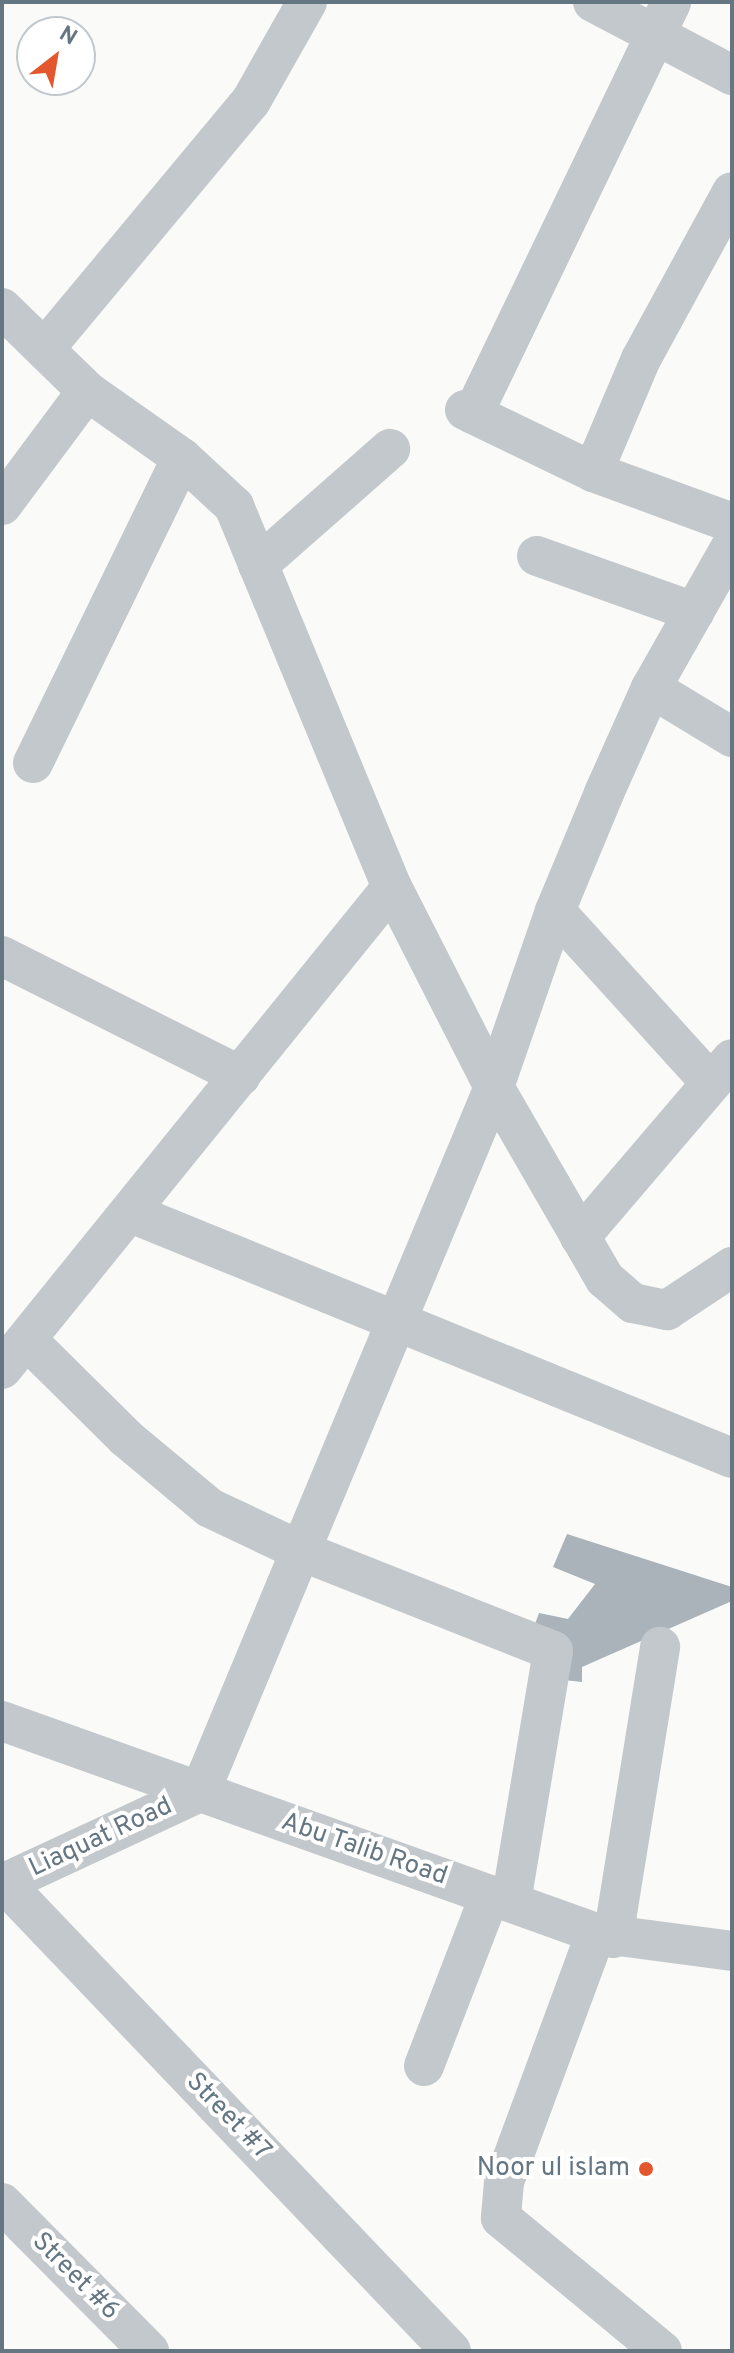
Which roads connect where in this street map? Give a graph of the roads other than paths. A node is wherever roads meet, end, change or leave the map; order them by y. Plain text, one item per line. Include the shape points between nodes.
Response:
1 (307, 2) edge
2 (593, 2) edge
3 (662, 18) edge
4 (732, 75) edge
5 (732, 192) edge
6 (2, 308) edge
7 (46, 347) junction
8 (87, 391) junction
9 (390, 449) dead end
10 (182, 458) junction
11 (593, 472) junction
12 (2, 505) edge
13 (732, 523) edge
14 (732, 545) edge
15 (537, 556) dead end
16 (258, 565) junction
17 (694, 612) junction
18 (651, 688) junction
19 (732, 737) edge
20 (33, 763) dead end
21 (392, 887) junction
22 (555, 911) junction
23 (2, 956) edge
24 (721, 1070) edge
25 (241, 1076) junction
26 (494, 1087) junction
27 (131, 1213) junction
28 (580, 1237) junction
29 (732, 1267) edge
30 (395, 1321) junction
31 (15, 1355) edge
32 (732, 1458) edge
33 (301, 1551) junction
34 (660, 1647) dead end
35 (2, 1721) edge
36 (200, 1792) junction
37 (3, 1883) edge
38 (501, 1898) junction
39 (604, 1936) junction
40 (732, 1951) edge
41 (424, 2066) dead end
42 (2, 2203) edge
43 (659, 2350) edge
44 (149, 2351) edge
45 (451, 2351) edge

1 - 7 street via 251,101
2 - 3 street
3 - 4 street
3 - 11 street via 469,412
5 - 11 street via 641,359
6 - 7 street
7 - 8 street
8 - 10 street
8 - 12 street
9 - 16 street
10 - 16 street via 234,506
10 - 20 street
11 - 13 street
14 - 17 street
15 - 17 street
16 - 21 street
17 - 18 street
18 - 19 street
18 - 22 street
21 - 25 street
21 - 26 street
22 - 24 street
22 - 26 street
23 - 25 street
24 - 28 street
25 - 27 street
26 - 28 street
26 - 30 street
27 - 30 street
27 - 31 street
28 - 29 street via 605,1279 633,1303 667,1310
30 - 32 street
30 - 33 street
31 - 33 street via 210,1508
33 - 36 street
33 - 38 street via 553,1651
34 - 39 street
35 - 36 street, Abu Talib Road
36 - 37 street, Liaquat Road
36 - 38 street, Abu Talib Road
37 - 45 street, Street #7
38 - 39 street, Abu Talib Road
38 - 41 street
39 - 40 street, Abu Talib Road
39 - 43 street via 504,2182 501,2218
42 - 44 street, Street #6

